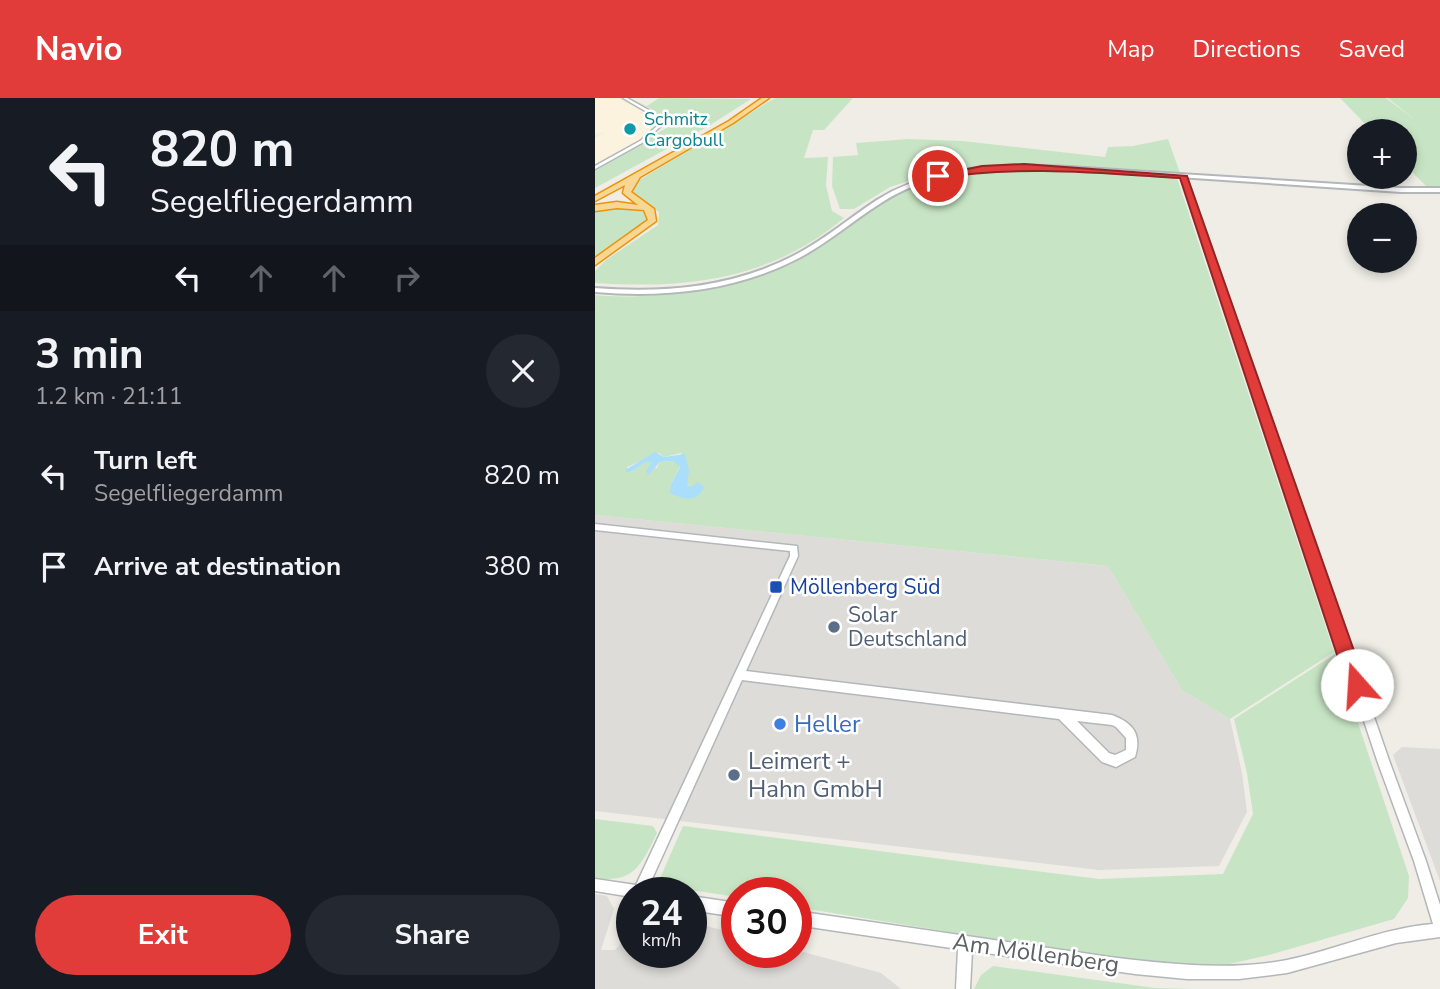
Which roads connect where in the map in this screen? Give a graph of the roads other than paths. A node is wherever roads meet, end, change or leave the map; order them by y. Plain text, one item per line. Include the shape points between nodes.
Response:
1 (625, 98) edge
2 (758, 98) edge
3 (766, 98) edge
4 (595, 168) edge
5 (650, 168) junction
6 (1184, 176) junction
7 (1440, 190) edge
8 (595, 192) edge
9 (595, 199) edge
10 (595, 208) edge
11 (651, 211) junction
12 (595, 262) edge
13 (595, 290) edge
14 (595, 527) edge
15 (740, 675) junction
16 (1063, 715) junction
17 (647, 877) edge
18 (595, 885) edge
19 (616, 888) edge
20 (812, 920) edge
21 (1440, 928) edge
22 (965, 944) junction
23 (963, 989) edge

1 - 4 street via 653,114 659,126 635,146
2 - 8 highway
3 - 5 highway
5 - 9 highway
5 - 11 highway via 629,185 627,193
6 - 7 street
6 - 13 street via 1024,167 949,173 888,194 809,250 762,271 675,290
6 - 21 street
10 - 11 highway via 629,205
11 - 12 highway via 653,218 645,228
14 - 15 street via 794,548 795,556
15 - 16 street
15 - 17 street
16 - 16 street via 1120,723 1132,736 1131,753 1116,761 1106,758
18 - 19 street
20 - 22 street, Am Möllenberg
21 - 22 street, Am Möllenberg via 1318,960 1222,972 1152,970
22 - 23 street

